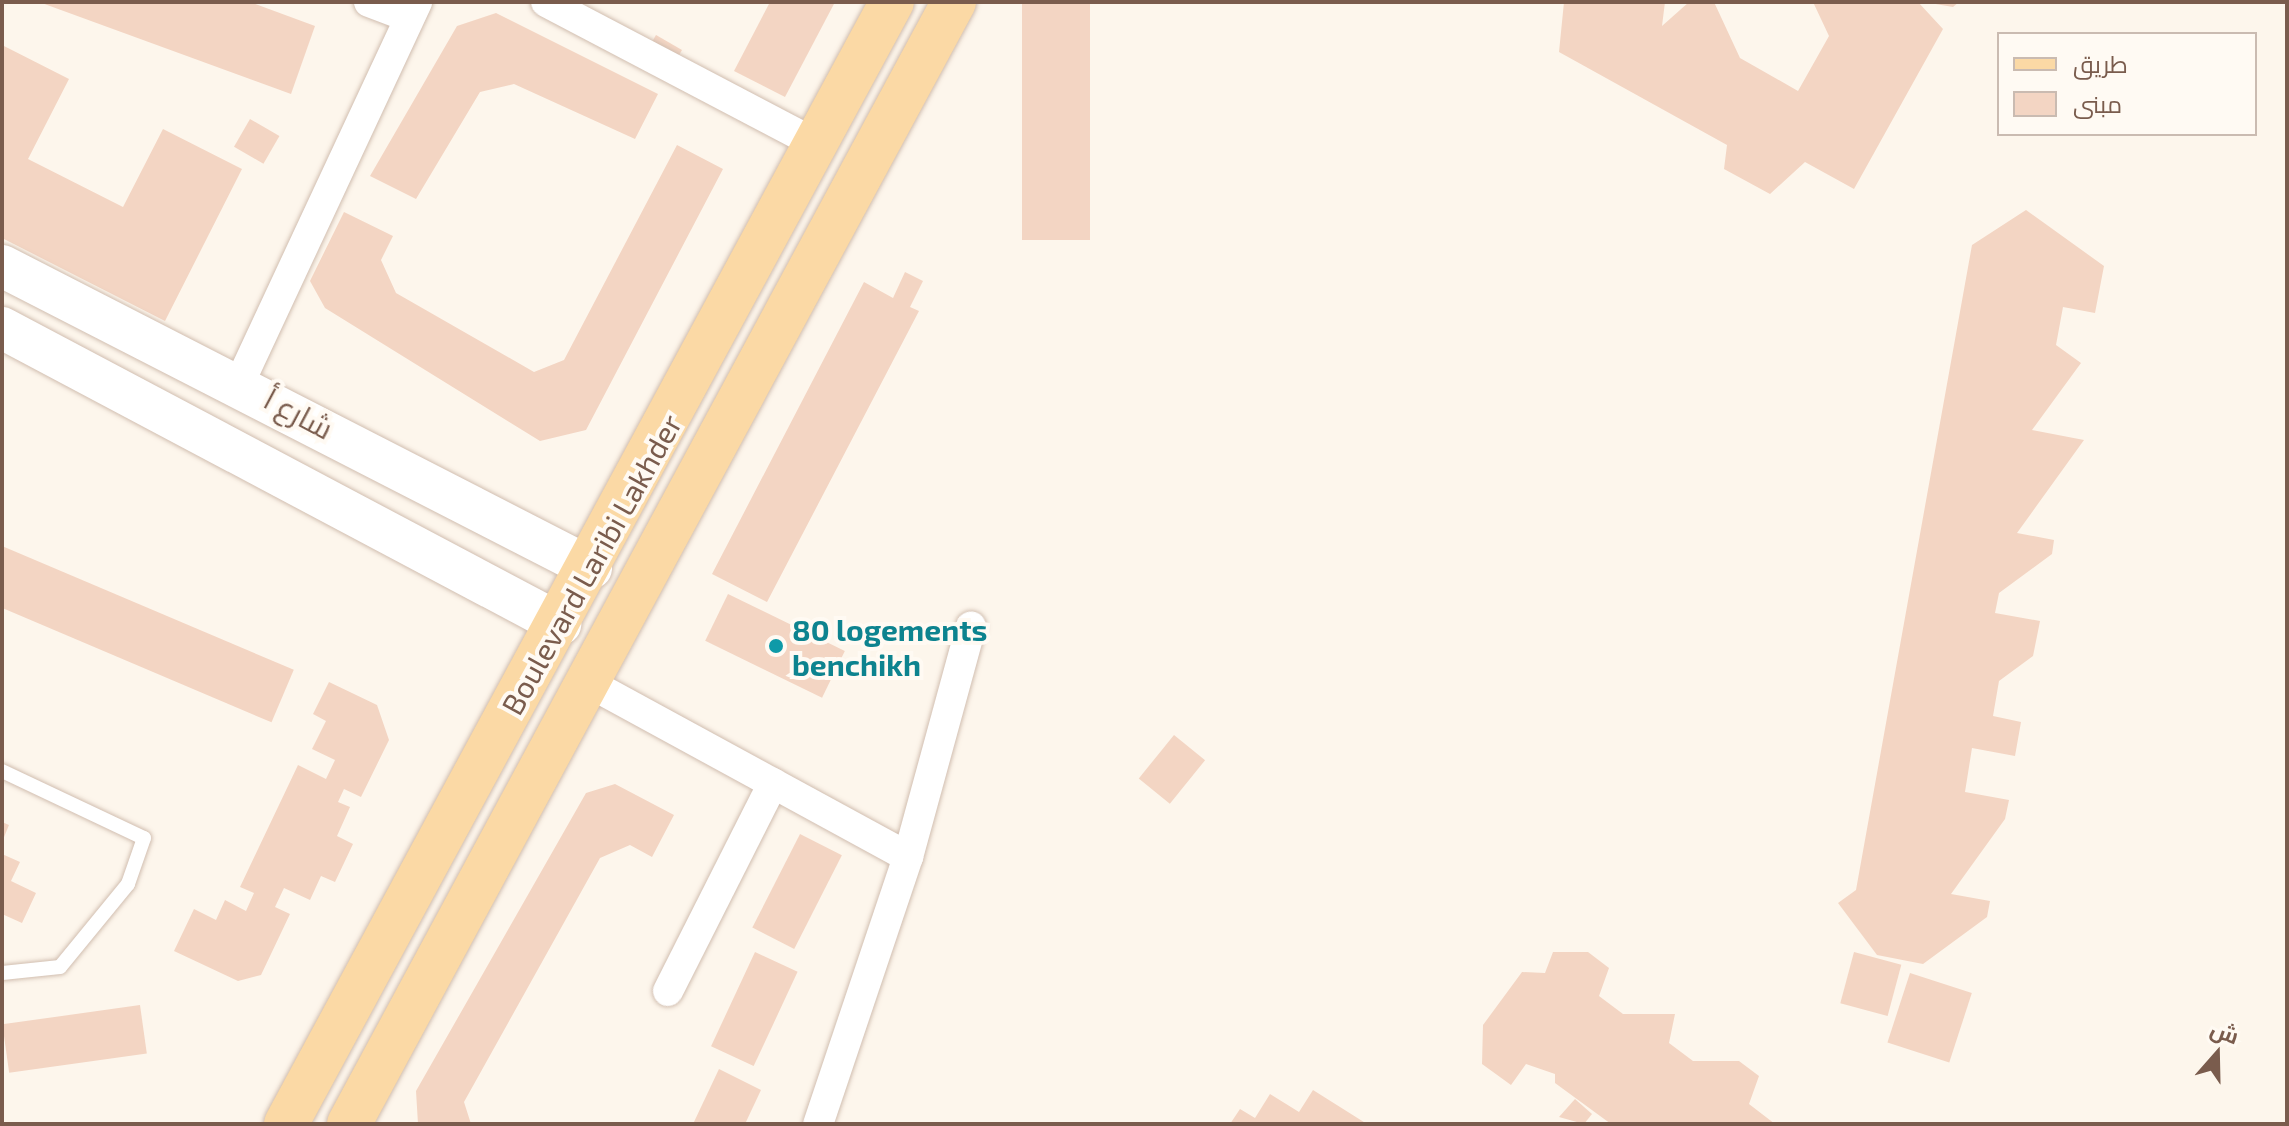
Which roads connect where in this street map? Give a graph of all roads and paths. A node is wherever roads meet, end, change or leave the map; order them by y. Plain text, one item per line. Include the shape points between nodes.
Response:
1 (369, 2) edge
2 (546, 2) edge
3 (892, 2) edge
4 (954, 2) edge
5 (413, 10) edge
6 (817, 144) junction
7 (2, 266) edge
8 (2, 328) edge
9 (240, 382) junction
10 (591, 568) junction
11 (624, 621) junction
12 (560, 624) junction
13 (971, 626) dead end
14 (591, 684) junction
15 (2, 771) edge
16 (773, 783) junction
17 (908, 857) junction
18 (2, 973) edge
19 (668, 991) dead end
20 (286, 1124) edge
21 (349, 1124) edge
22 (818, 1124) edge

1 - 5 street
2 - 6 street
3 - 6 main road, Boulevard Laribi Lakhder
4 - 11 main road, Boulevard Laribi Lakhder
5 - 9 street
6 - 10 main road, Boulevard Laribi Lakhder
7 - 9 street, شارع أ
8 - 12 street
9 - 10 street, شارع أ
10 - 11 main road
10 - 12 main road, Boulevard Laribi Lakhder
11 - 12 main road
11 - 14 main road, Boulevard Laribi Lakhder
12 - 20 main road, Boulevard Laribi Lakhder
13 - 17 street
14 - 16 street
14 - 21 main road, Boulevard Laribi Lakhder
15 - 18 lane via 144,838 128,884 60,967
16 - 17 street
16 - 19 street
17 - 22 street

